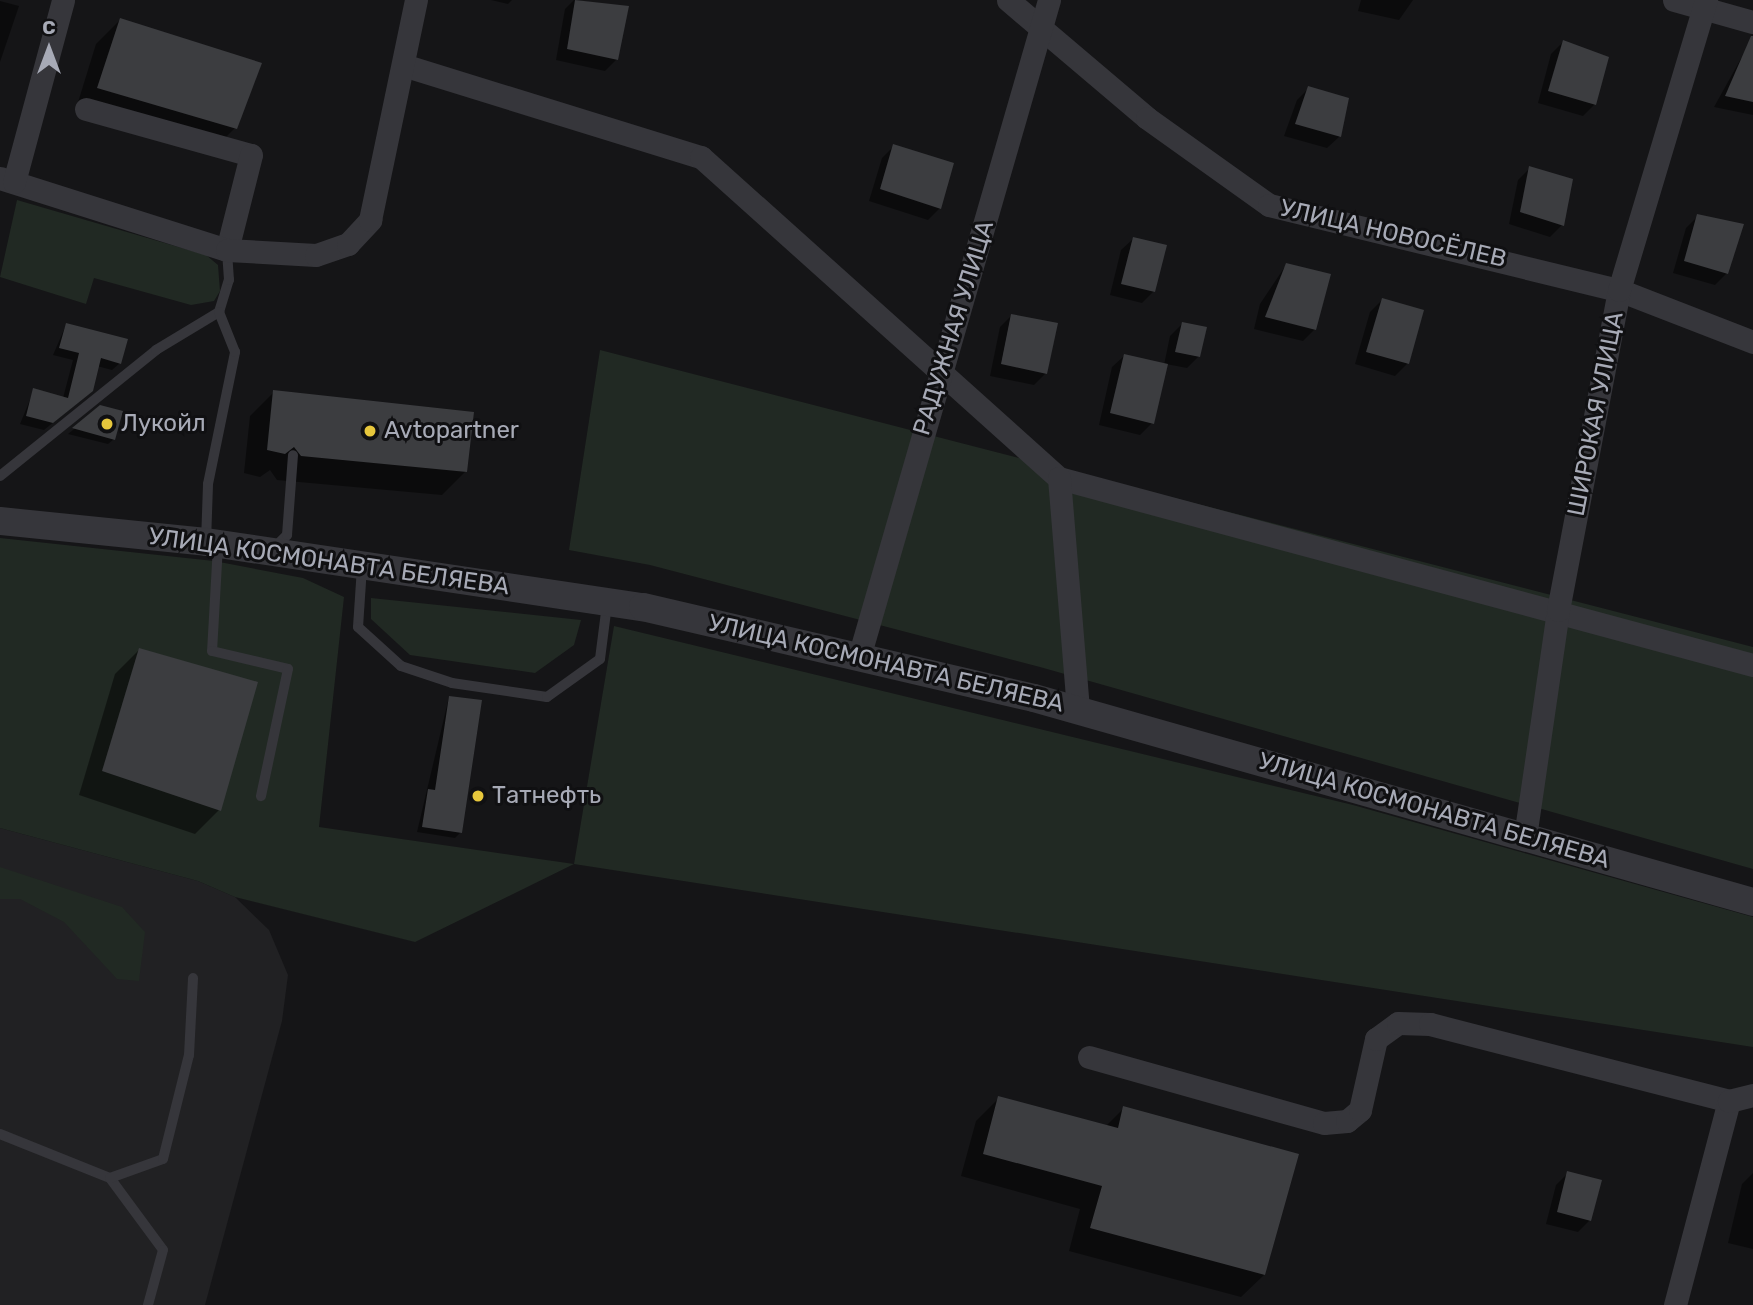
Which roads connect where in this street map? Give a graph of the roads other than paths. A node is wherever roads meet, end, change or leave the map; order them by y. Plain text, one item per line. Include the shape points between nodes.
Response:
1 (63, 0) edge
2 (416, 0) edge
3 (1008, 0) edge
4 (1049, 0) edge
5 (1674, 0) edge
6 (1705, 5) edge
7 (1753, 22) edge
8 (1041, 29) junction
9 (402, 65) junction
10 (86, 109) dead end
11 (7, 180) edge
12 (227, 250) junction
13 (1619, 290) junction
14 (219, 312) junction
15 (1753, 342) edge
16 (941, 369) junction
17 (293, 455) dead end
18 (0, 476) edge
19 (1059, 478) junction
20 (0, 521) edge
21 (212, 542) junction
22 (271, 551) junction
23 (362, 567) junction
24 (607, 602) junction
25 (1558, 610) junction
26 (859, 657) junction
27 (1753, 666) edge
28 (1078, 710) junction
29 (261, 796) dead end
30 (1525, 837) junction
31 (1753, 902) edge
32 (193, 978) dead end
33 (1089, 1057) dead end
34 (1753, 1095) edge
35 (1729, 1101) junction
36 (0, 1134) edge
37 (110, 1178) junction
38 (148, 1305) edge
39 (1675, 1305) edge

1 - 11 street
2 - 9 street
3 - 8 street, УЛИЦА НОВОСЁЛЕВ
4 - 8 street, РАДУЖНАЯ УЛИЦА
5 - 6 street
6 - 7 street
6 - 13 street, ШИРОКАЯ УЛИЦА
8 - 13 street, УЛИЦА НОВОСЁЛЕВ via 1147,118 1269,205
8 - 16 street, РАДУЖНАЯ УЛИЦА
9 - 12 street via 370,220 348,244 316,255
9 - 16 street via 701,157
10 - 12 street via 251,155
11 - 12 street
12 - 14 lane via 229,280
13 - 15 street, УЛИЦА НОВОСЁЛЕВ
13 - 25 street, ШИРОКАЯ УЛИЦА
14 - 18 lane via 156,350
14 - 21 lane via 236,352 208,484
16 - 19 street
16 - 26 street, РАДУЖНАЯ УЛИЦА
17 - 22 lane via 287,535
19 - 25 street via 1232,530
19 - 28 street
20 - 21 street, УЛИЦА КОСМОНАВТА БЕЛЯЕВА
21 - 22 street, УЛИЦА КОСМОНАВТА БЕЛЯЕВА
21 - 29 lane via 212,651 288,668
22 - 23 street, УЛИЦА КОСМОНАВТА БЕЛЯЕВА
23 - 24 street, УЛИЦА КОСМОНАВТА БЕЛЯЕВА
23 - 24 lane via 358,627 401,666 452,683 533,695 547,697 600,659
24 - 26 street, УЛИЦА КОСМОНАВТА БЕЛЯЕВА
25 - 27 street
25 - 30 street, ШИРОКАЯ УЛИЦА
26 - 28 street, УЛИЦА КОСМОНАВТА БЕЛЯЕВА
28 - 30 street, УЛИЦА КОСМОНАВТА БЕЛЯЕВА
30 - 31 street, УЛИЦА КОСМОНАВТА БЕЛЯЕВА
32 - 37 lane via 189,1055 163,1159
33 - 35 street via 1324,1123 1347,1121 1360,1110 1376,1039 1398,1023 1430,1024
34 - 35 street
35 - 39 street
36 - 37 lane
37 - 38 lane via 163,1250

